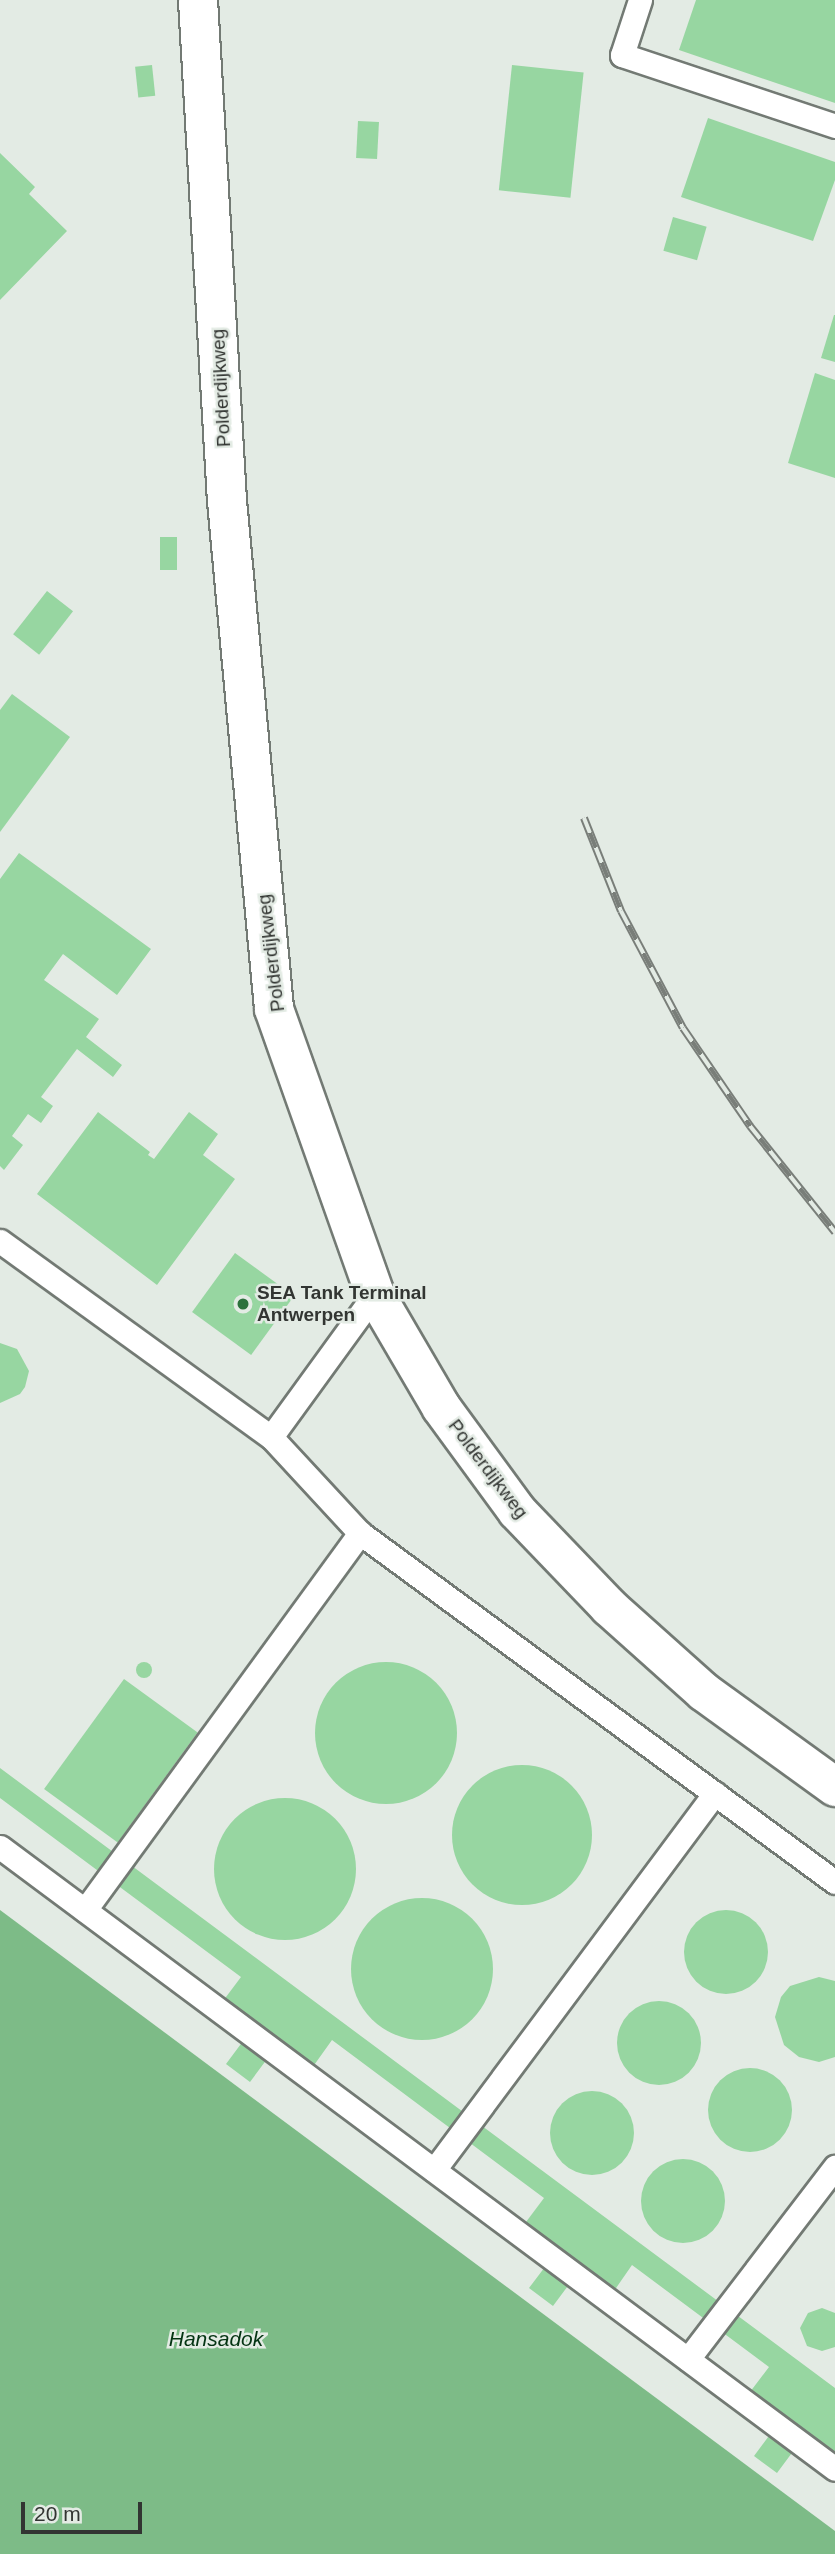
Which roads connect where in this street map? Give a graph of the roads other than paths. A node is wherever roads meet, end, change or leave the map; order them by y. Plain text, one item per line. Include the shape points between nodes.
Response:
1 (198, 0) edge
2 (640, 0) edge
3 (835, 126) edge
4 (0, 1241) edge
5 (375, 1294) junction
6 (271, 1437) junction
7 (360, 1533) junction
8 (835, 1787) edge
9 (715, 1793) junction
10 (0, 1847) edge
11 (835, 1882) edge
12 (85, 1910) junction
13 (835, 2167) edge
14 (434, 2170) junction
15 (688, 2359) junction
16 (835, 2469) edge

1 - 5 street, Polderdijkweg via 227,501 274,1009
2 - 3 lane via 622,55
4 - 6 lane
5 - 6 lane
5 - 8 street, Polderdijkweg via 441,1407 517,1511 609,1606 704,1692
6 - 7 lane
7 - 9 lane
7 - 12 lane
9 - 11 lane
9 - 14 lane
10 - 12 lane
12 - 14 lane
13 - 15 lane
14 - 15 lane
15 - 16 lane

